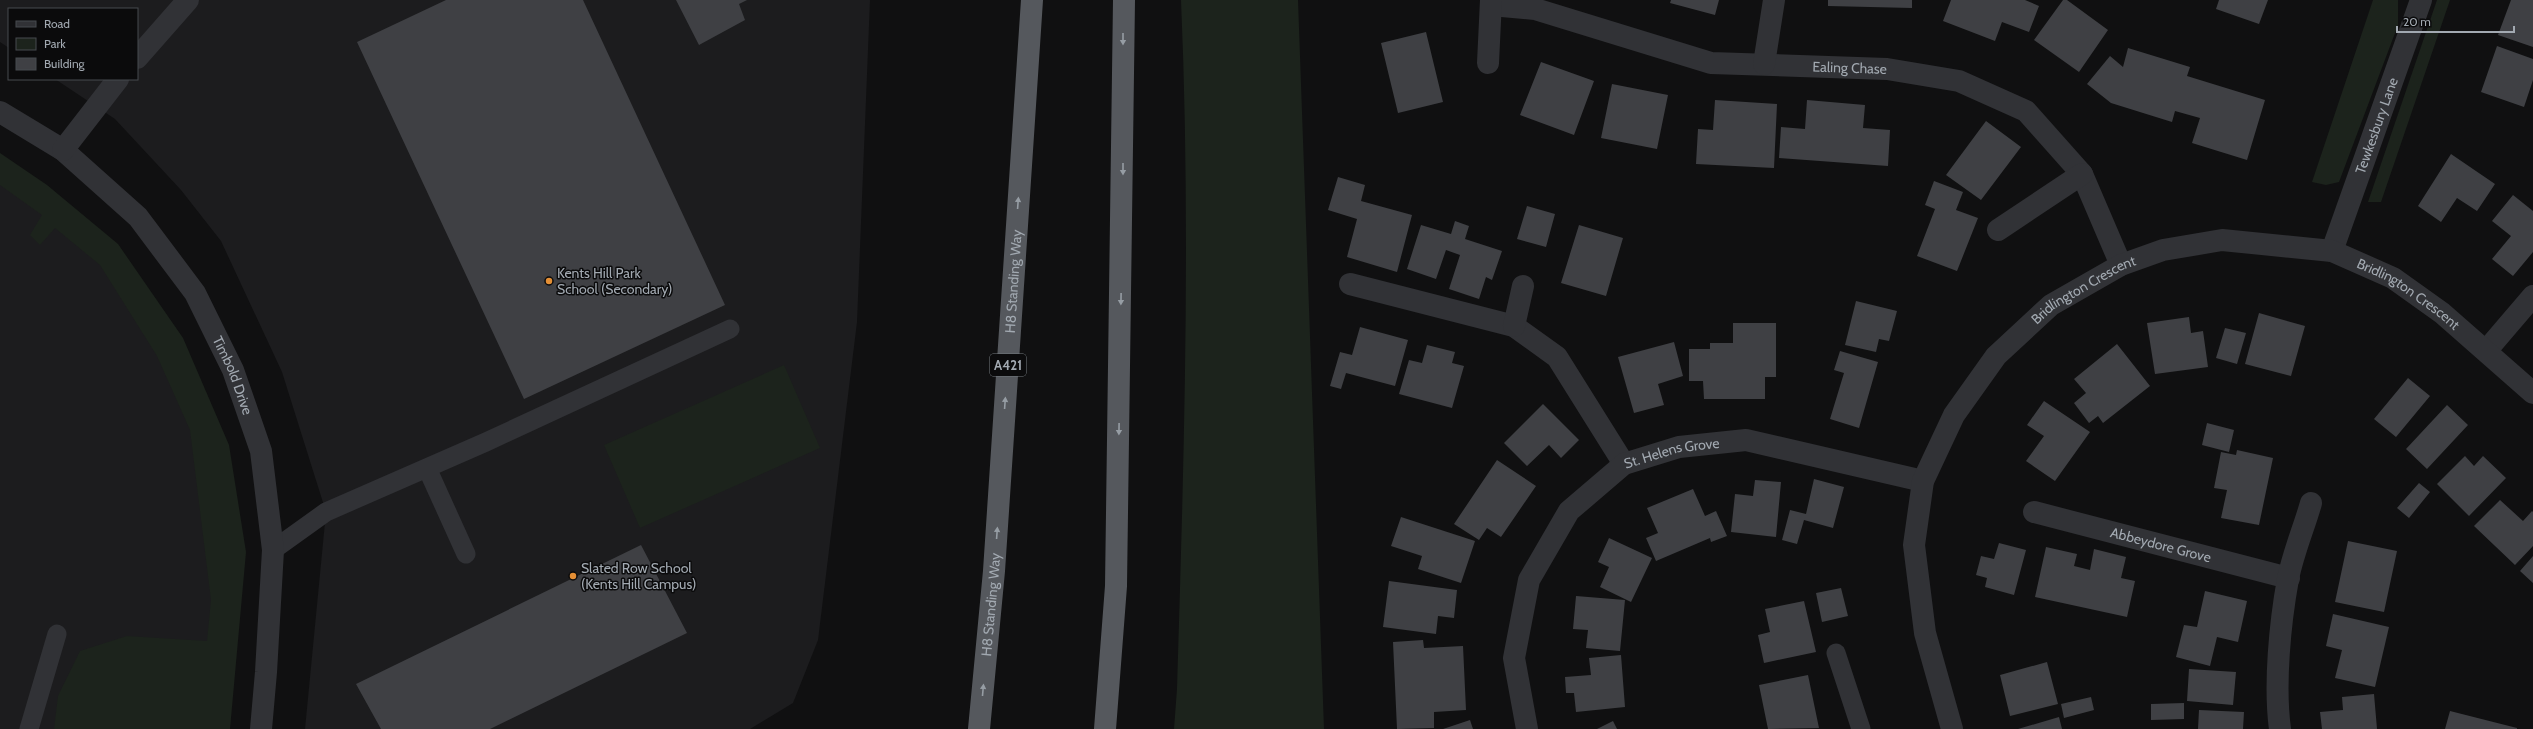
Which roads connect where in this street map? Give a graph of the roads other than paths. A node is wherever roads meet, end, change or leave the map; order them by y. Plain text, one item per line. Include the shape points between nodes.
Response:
1 (188, 0) edge
2 (1032, 0) edge
3 (1124, 0) edge
4 (1774, 0) edge
5 (2421, 0) edge
6 (1491, 2) edge
7 (138, 57) edge
8 (1488, 63) dead end
9 (1764, 64) junction
10 (117, 80) edge
11 (0, 112) edge
12 (64, 150) junction
13 (2082, 174) junction
14 (1998, 230) dead end
15 (2332, 250) junction
16 (2121, 266) junction
17 (1350, 284) dead end
18 (1523, 286) dead end
19 (2533, 296) edge
20 (1514, 326) junction
21 (730, 329) dead end
22 (2486, 351) junction
23 (2533, 393) edge
24 (1624, 464) junction
25 (427, 468) junction
26 (1923, 481) junction
27 (2311, 502) dead end
28 (2034, 512) dead end
29 (273, 550) junction
30 (466, 554) dead end
31 (2289, 578) junction
32 (57, 634) dead end
33 (1836, 653) dead end
34 (29, 729) edge
35 (261, 729) edge
36 (979, 729) edge
37 (1105, 729) edge
38 (1527, 729) edge
39 (1861, 729) edge
40 (1952, 729) edge
41 (2280, 729) edge

1 - 7 street
36 -> 2 highway, H8 Standing Way / A421 via 994,571
3 -> 37 highway via 1116,586
4 - 9 street
5 - 15 street, Tewkesbury Lane
6 - 8 street, Ealing Chase
6 - 9 street, Ealing Chase via 1535,9 1710,63
9 - 13 street, Ealing Chase via 1887,69 1959,81 2026,111
10 - 12 street
11 - 12 street, Timbold Drive
12 - 29 street, Timbold Drive via 138,217 195,293 233,370 261,451
13 - 14 street
13 - 16 street, Ealing Chase
15 - 16 street, Bridlington Crescent via 2222,240 2164,250
15 - 22 street, Bridlington Crescent via 2393,278 2442,313
16 - 26 street, Bridlington Crescent via 2051,305 1996,356 1954,415
17 - 20 street
18 - 20 street
19 - 22 street
20 - 24 street via 1557,357
21 - 25 lane
22 - 23 street, Bridlington Crescent
24 - 26 street, St. Helens Grove via 1679,446 1746,440
24 - 38 street, St. Helens Grove via 1569,511 1529,580 1514,658
25 - 29 lane via 326,512
25 - 30 lane
26 - 40 street, Bridlington Crescent via 1914,545 1925,633
27 - 31 street
28 - 31 street, Abbeydore Grove
29 - 35 street, Timbold Drive
31 - 41 street via 2281,638 2278,714
32 - 34 lane
33 - 39 lane

